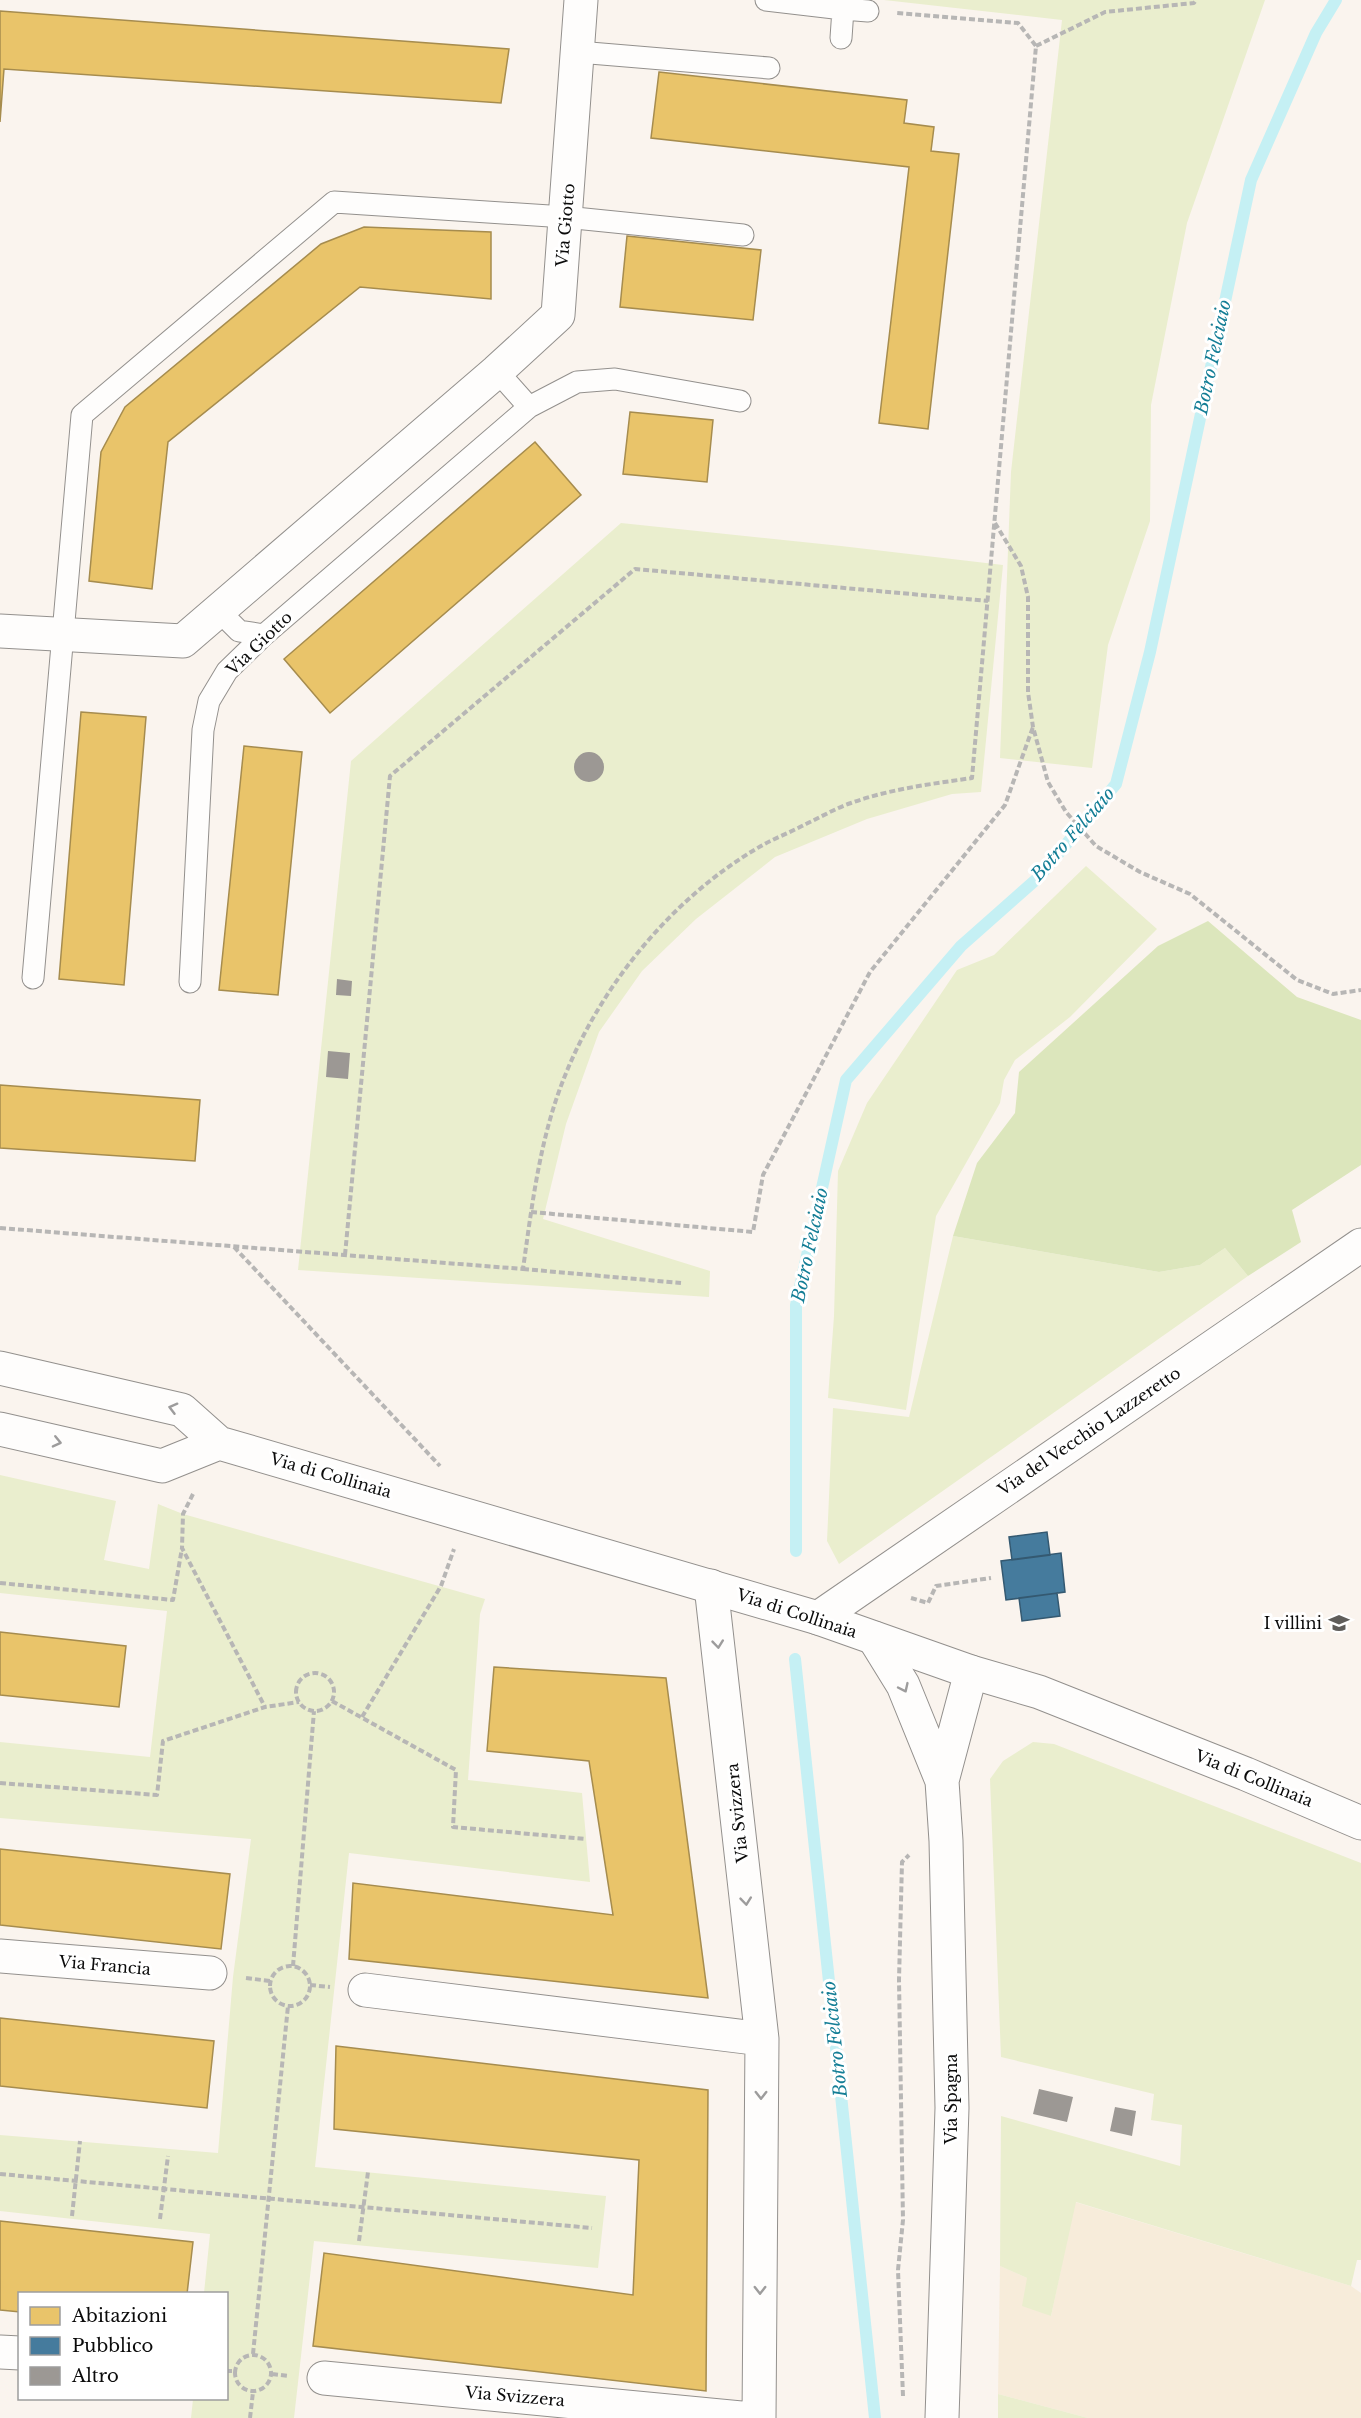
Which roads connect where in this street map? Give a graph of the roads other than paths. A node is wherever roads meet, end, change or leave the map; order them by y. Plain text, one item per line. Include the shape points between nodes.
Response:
1 (581, 0) edge
2 (766, 0) edge
3 (843, 9) junction
4 (868, 11) road end
5 (841, 38) dead end
6 (578, 52) junction
7 (769, 68) dead end
8 (565, 217) junction
9 (743, 235) dead end
10 (497, 371) junction
11 (740, 401) dead end
12 (529, 407) junction
13 (218, 610) junction
14 (0, 631) edge
15 (63, 633) junction
16 (264, 635) junction
17 (33, 978) dead end
18 (190, 982) dead end
19 (1361, 1245) edge
20 (0, 1368) edge
21 (0, 1429) edge
22 (219, 1443) junction
23 (711, 1586) junction
24 (818, 1618) junction
25 (874, 1638) junction
26 (971, 1672) junction
27 (942, 1781) junction
28 (1361, 1823) edge
29 (0, 1956) edge
30 (210, 1973) dead end
31 (349, 1989) road end
32 (762, 2039) junction
33 (0, 2352) edge
34 (18, 2354) edge
35 (324, 2378) dead end
36 (741, 2418) edge
37 (759, 2418) edge
38 (942, 2418) edge

1 - 6 street, Via Giotto
2 - 3 lane
3 - 4 lane
3 - 5 lane
6 - 7 lane
6 - 8 street, Via Giotto
8 - 9 lane
8 - 10 street, Via Giotto via 558,315
8 - 15 lane via 334,202 82,415
10 - 12 lane
10 - 13 street, Via Giotto
11 - 12 lane, Via Giotto via 615,379 577,382
12 - 16 lane, Via Giotto
13 - 15 street, Via Giotto via 183,641
13 - 16 lane via 239,631
14 - 15 street, Via Giotto
15 - 17 lane
16 - 18 lane, Via Giotto via 227,671 209,701 203,730
19 - 24 street, Via del Vecchio Lazzeretto
22 -> 20 street, Via di Collinaia via 182,1410
21 -> 22 street via 162,1466
22 - 23 street, Via di Collinaia
23 - 24 street, Via di Collinaia
23 -> 32 street, Via Svizzera
24 - 25 street, Via di Collinaia
25 - 26 street, Via di Collinaia
25 -> 27 street, Via Spagna via 903,1685
26 - 27 street, Via Spagna
26 - 28 street, Via di Collinaia via 1050,1696
27 - 38 street, Via Spagna via 952,2108
29 - 30 street, Via Francia
31 - 32 street
32 -> 37 street, Via Svizzera
33 - 34 street
35 - 36 street, Via Svizzera

